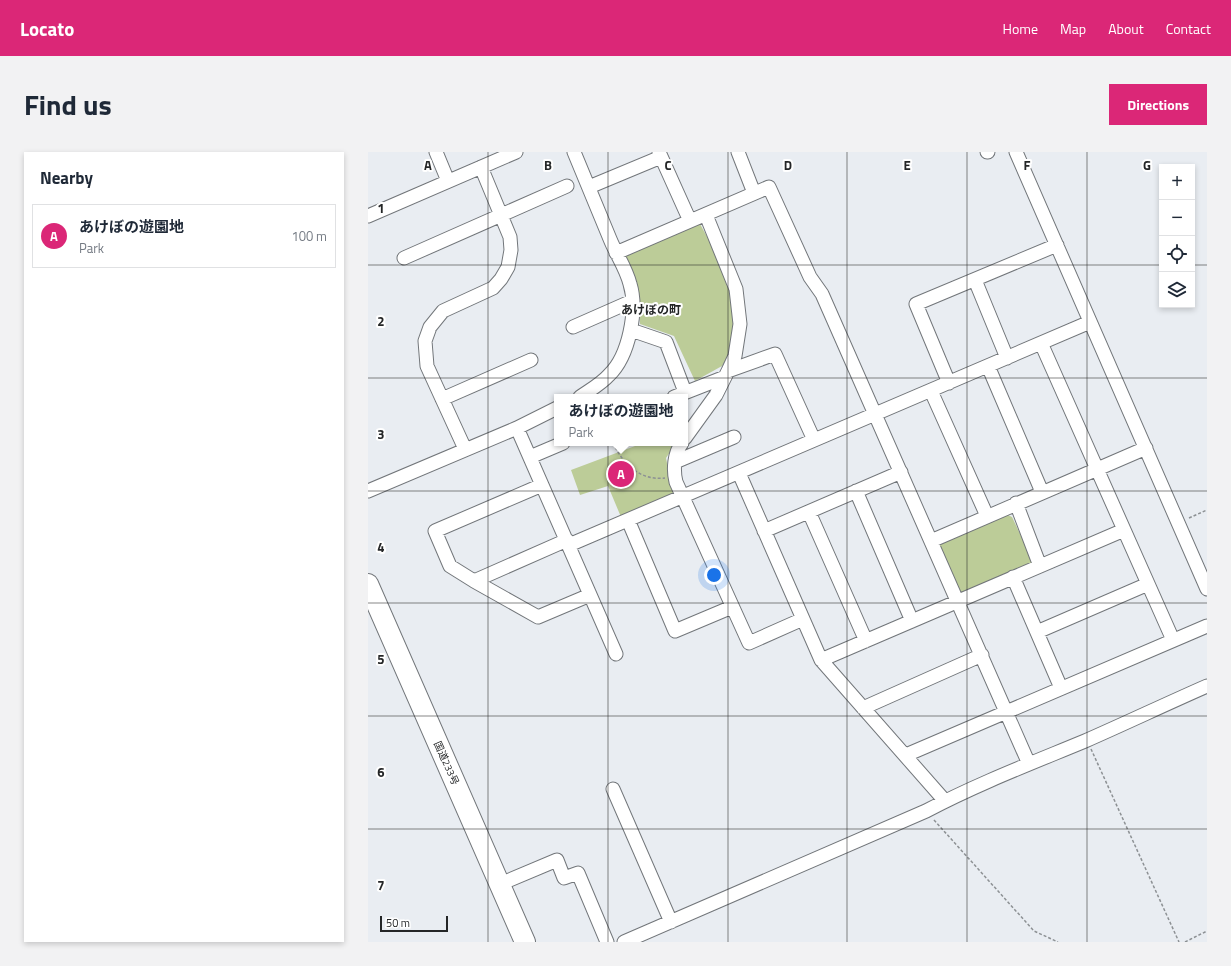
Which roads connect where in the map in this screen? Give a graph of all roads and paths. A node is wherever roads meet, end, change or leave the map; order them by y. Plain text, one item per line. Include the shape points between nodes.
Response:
1 (436, 152) edge
2 (516, 152) edge
3 (574, 152) edge
4 (738, 152) edge
5 (1016, 152) edge
6 (660, 154) edge
7 (491, 157) edge
8 (481, 167) junction
9 (448, 181) junction
10 (567, 186) dead end
11 (589, 187) junction
12 (754, 193) junction
13 (706, 214) junction
14 (500, 215) junction
15 (368, 216) edge
16 (690, 221) junction
17 (1057, 245) junction
18 (616, 253) junction
19 (404, 258) dead end
20 (974, 280) junction
21 (632, 302) junction
22 (1090, 322) junction
23 (573, 327) dead end
24 (630, 330) junction
25 (1041, 343) junction
26 (1007, 358) junction
27 (531, 360) dead end
28 (988, 366) junction
29 (727, 374) junction
30 (948, 383) junction
31 (931, 390) junction
32 (585, 394) edge
33 (679, 394) edge
34 (681, 394) edge
35 (442, 399) junction
36 (554, 410) edge
37 (875, 414) junction
38 (517, 428) junction
39 (688, 434) edge
40 (734, 437) dead end
41 (814, 440) junction
42 (556, 446) edge
43 (615, 446) edge
44 (680, 446) edge
45 (1146, 448) junction
46 (465, 450) junction
47 (530, 457) junction
48 (675, 462) junction
49 (1097, 469) junction
50 (901, 472) junction
51 (738, 473) junction
52 (674, 476) junction
53 (542, 485) junction
54 (368, 491) edge
55 (856, 491) junction
56 (1042, 492) junction
57 (682, 497) junction
58 (1016, 503) junction
59 (1207, 510) edge
60 (809, 512) junction
61 (987, 516) junction
62 (628, 520) junction
63 (1178, 522) junction
64 (1124, 530) junction
65 (764, 531) junction
66 (931, 541) junction
67 (568, 543) junction
68 (1040, 566) junction
69 (1013, 577) junction
70 (474, 581) junction
71 (368, 584) edge
72 (1148, 584) junction
73 (1207, 588) edge
74 (590, 595) junction
75 (957, 601) junction
76 (732, 607) junction
77 (803, 619) junction
78 (912, 621) junction
79 (1207, 626) edge
80 (1037, 632) junction
81 (1173, 640) junction
82 (866, 641) junction
83 (616, 654) dead end
84 (982, 655) junction
85 (821, 660) junction
86 (1207, 686) edge
87 (1061, 688) junction
88 (863, 708) junction
89 (1006, 712) junction
90 (1087, 740) junction
91 (906, 755) junction
92 (1029, 764) junction
93 (613, 789) dead end
94 (945, 801) junction
95 (926, 811) junction
96 (500, 884) junction
97 (671, 922) junction
98 (1207, 931) edge
99 (525, 942) edge
100 (607, 942) edge
101 (624, 942) edge
102 (1058, 942) edge
103 (1179, 942) edge
104 (1185, 942) edge

1 - 9 street
2 - 7 street
3 - 11 street
4 - 12 street
5 - 17 street
6 - 11 street
6 - 16 street
7 - 8 street
8 - 9 street
8 - 14 street
9 - 15 street
10 - 14 street
11 - 18 street
12 - 13 street
12 - 37 street via 769,187 810,277 822,294
13 - 16 street
13 - 29 street via 736,289 740,324 734,356
14 - 19 street
14 - 35 street via 510,238 508,267 493,288 443,311 430,327 426,341 427,366
16 - 18 street
17 - 20 street
17 - 22 street
18 - 21 street via 630,284
20 - 26 street
20 - 30 street via 916,304
21 - 23 street
21 - 24 street
22 - 25 street
22 - 45 street
24 - 32 street via 622,357 613,370 600,384
24 - 33 street via 666,342
25 - 26 street
25 - 49 street
26 - 28 street
27 - 35 street
28 - 30 street
28 - 56 street
29 - 34 street
29 - 39 street via 716,395
29 - 41 street via 775,354
30 - 31 street
31 - 37 street
31 - 61 street
35 - 46 street
36 - 38 street
37 - 41 street
37 - 50 street
38 - 46 street
38 - 47 street
40 - 48 street
41 - 51 street
42 - 47 street
43 - 52 path via 631,469 657,479
44 - 48 street
45 - 49 street
45 - 63 street
46 - 54 street
47 - 53 street
48 - 52 street
49 - 56 street
49 - 64 street
50 - 55 street
50 - 66 street
51 - 57 street
51 - 65 street
52 - 57 street
53 - 67 street
53 - 70 street via 435,531 450,566
55 - 60 street
55 - 78 street
56 - 58 street
57 - 62 street
57 - 76 street
58 - 61 street
58 - 68 street
59 - 63 path
60 - 65 street
60 - 82 street
61 - 66 street
62 - 67 street
62 - 76 street via 675,631
63 - 73 street
64 - 68 street
64 - 72 street
65 - 77 street
66 - 75 street
67 - 70 street
67 - 74 street
68 - 69 street
69 - 75 street
69 - 80 street
70 - 74 street via 538,617
71 - 96 highway, 国道233号
72 - 80 street
72 - 81 street
74 - 83 street
75 - 78 street
75 - 84 street
76 - 77 street via 748,643
77 - 85 street
78 - 82 street
79 - 81 street
80 - 87 street
81 - 87 street
82 - 85 street
84 - 88 street
84 - 89 street
85 - 88 street
86 - 90 street
87 - 89 street
88 - 91 street
89 - 91 street
89 - 92 street
90 - 92 street
90 - 103 path
91 - 94 street
92 - 94 street
93 - 97 street
94 - 95 street
95 - 97 street
95 - 102 path via 1034,931
96 - 99 highway, 国道233号
96 - 100 street via 557,860 564,878 578,873
97 - 101 street
98 - 104 path

